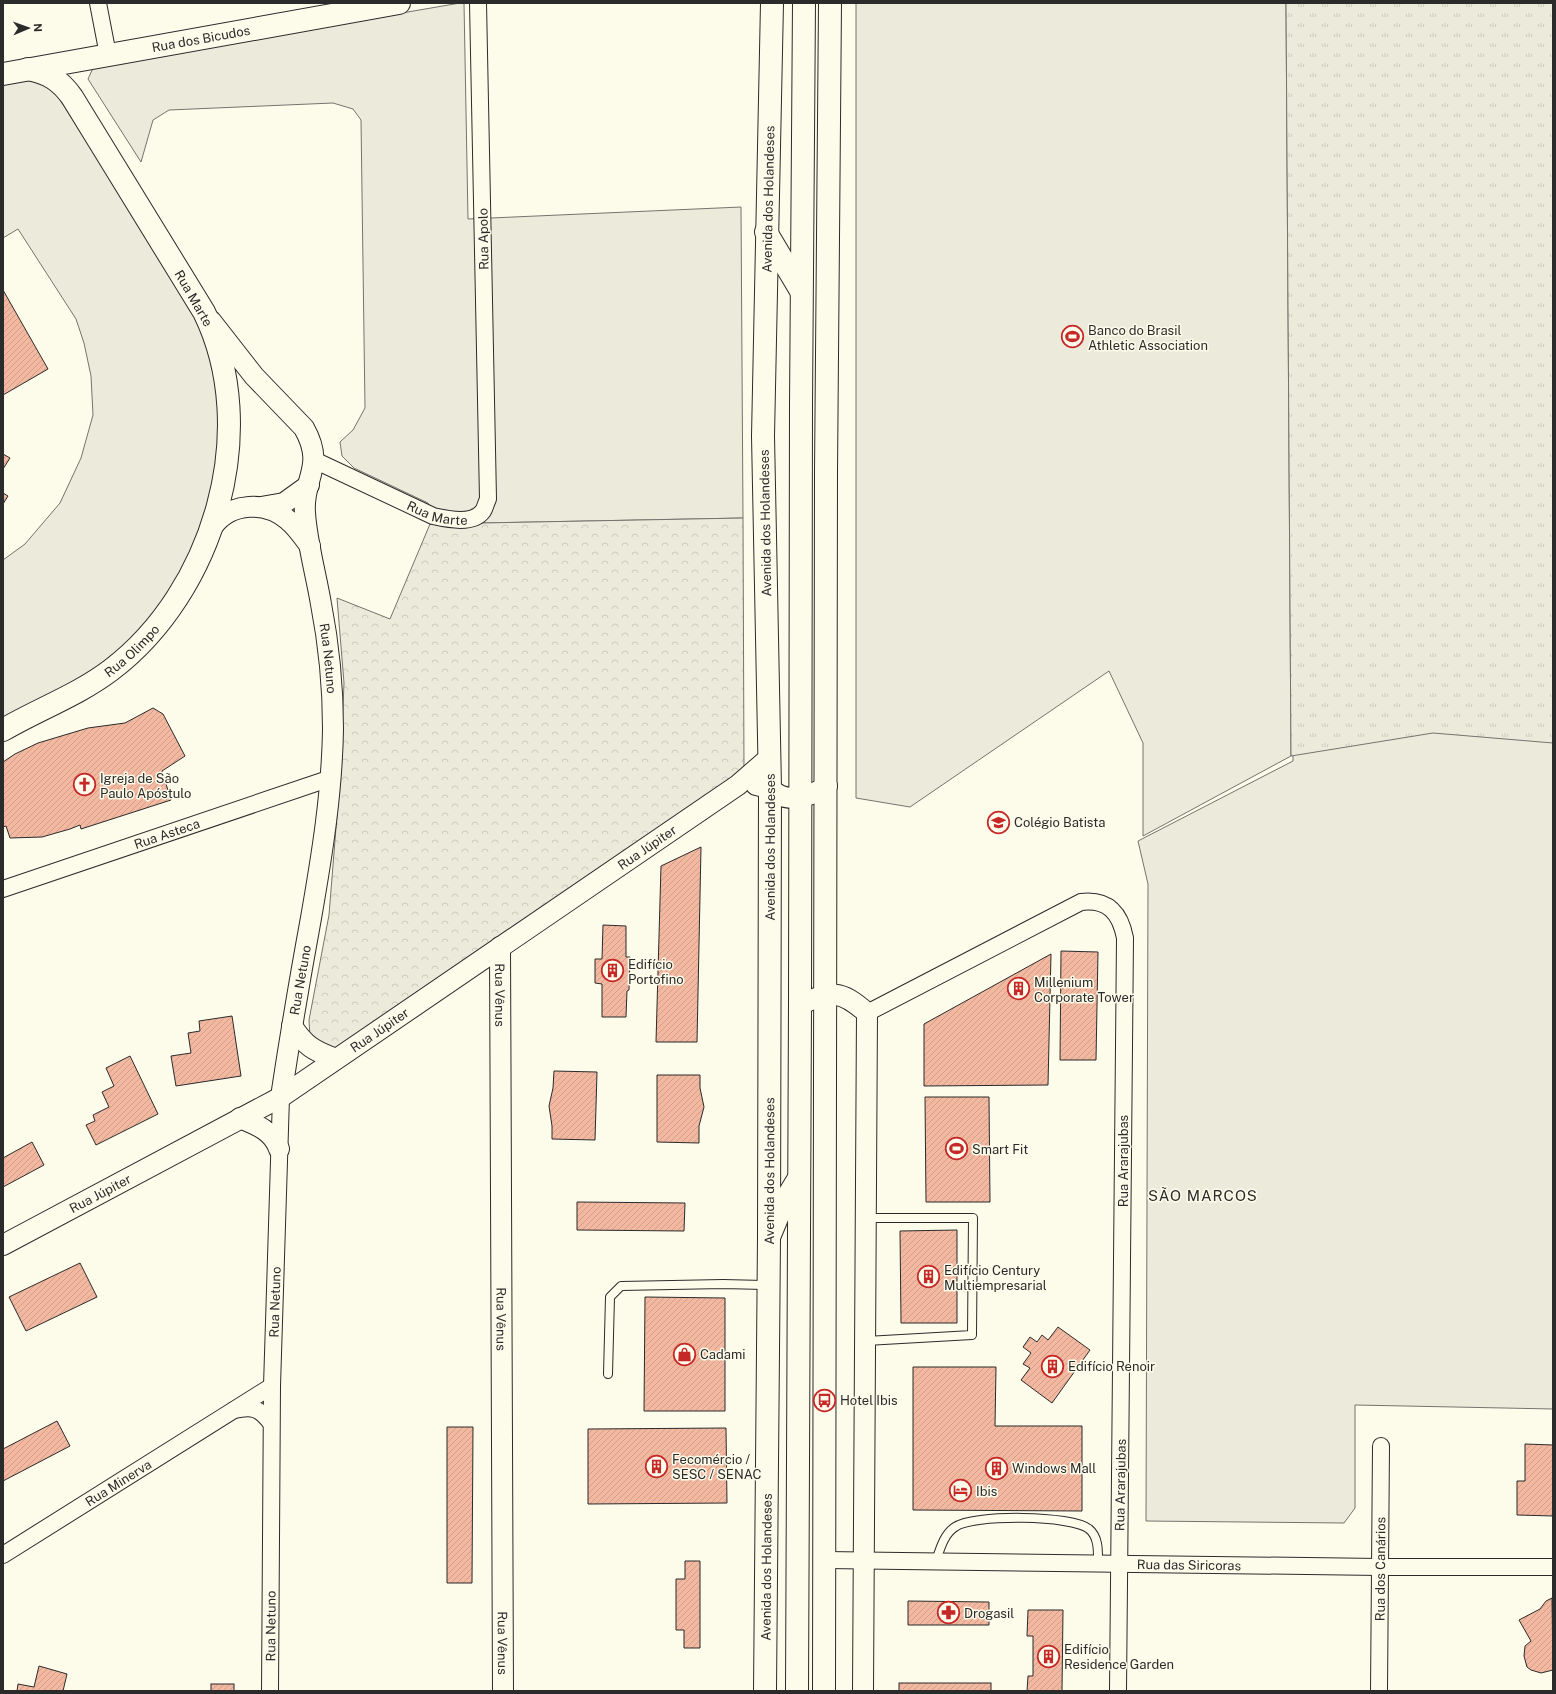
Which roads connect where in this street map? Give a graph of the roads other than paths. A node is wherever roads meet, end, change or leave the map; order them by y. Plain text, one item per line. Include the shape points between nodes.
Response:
1 (98, 3) edge
2 (399, 3) edge
3 (478, 3) edge
4 (804, 3) edge
5 (830, 3) edge
6 (771, 5) edge
7 (341, 8) edge
8 (108, 55) junction
9 (84, 59) junction
10 (28, 69) junction
11 (3, 74) edge
12 (72, 96) junction
13 (766, 232) junction
14 (802, 292) junction
15 (204, 312) junction
16 (314, 460) junction
17 (488, 475) joint
18 (309, 485) junction
19 (258, 508) junction
20 (213, 526) junction
21 (311, 548) junction
22 (3, 730) edge
23 (769, 758) junction
24 (331, 778) junction
25 (738, 785) junction
26 (827, 786) junction
27 (770, 788) junction
28 (801, 797) junction
29 (3, 889) edge
30 (500, 947) junction
31 (826, 995) junction
32 (800, 1006) junction
33 (867, 1013) junction
34 (292, 1026) junction
35 (336, 1059) junction
36 (281, 1096) junction
37 (240, 1118) junction
38 (279, 1149) junction
39 (800, 1178) junction
40 (866, 1218) junction
41 (769, 1237) junction
42 (3, 1245) edge
43 (768, 1285) junction
44 (865, 1341) junction
45 (608, 1374) dead end
46 (272, 1386) junction
47 (232, 1410) junction
48 (272, 1423) junction
49 (1381, 1446) dead end
50 (3, 1555) edge
51 (825, 1560) junction
52 (864, 1560) junction
53 (936, 1561) junction
54 (1098, 1563) junction
55 (1119, 1564) junction
56 (1380, 1567) junction
57 (1553, 1567) edge
58 (270, 1691) edge
59 (503, 1691) edge
60 (765, 1691) edge
61 (797, 1691) edge
62 (824, 1691) edge
63 (863, 1691) edge
64 (1118, 1691) edge
65 (1379, 1691) edge

1 - 8 street
2 - 7 main road, Rua dos Bicudos
3 - 17 street, Rua Apolo
4 - 14 main road
5 - 26 main road via 826,464
6 - 13 main road, Avenida dos Holandeses
7 - 8 main road, Rua dos Bicudos
8 - 9 main road, Rua dos Bicudos
9 - 10 main road, Rua dos Bicudos
9 - 12 main road via 73,77
10 - 11 main road, Rua dos Bicudos
10 - 12 main road, Rua Marte via 53,77
12 - 15 main road, Rua Marte
13 - 14 main road
13 - 23 main road, Avenida dos Holandeses via 763,436
14 - 28 main road
15 - 16 street, Rua Netuno via 246,367 304,428 310,438
15 - 20 main road, Rua Marte via 223,360 229,403 224,474
16 - 17 street, Rua Marte via 434,516 450,519 466,519 478,516 483,511 488,499
16 - 18 street, Rua Netuno
18 - 19 street via 284,503
18 - 21 street, Rua Netuno via 305,513
19 - 20 street via 234,509 221,516
19 - 21 street via 287,519
20 - 22 main road, Rua Olimpo via 191,576 144,642 112,670 84,689 30,714
21 - 24 street, Rua Netuno via 322,606 331,679
23 - 25 street, Rua Júpiter
23 - 27 main road, Avenida dos Holandeses
24 - 29 street, Rua Asteca
24 - 34 street, Rua Netuno via 322,852
25 - 27 street via 753,784
25 - 30 street, Rua Júpiter
26 - 28 street via 811,795
26 - 31 main road
27 - 28 street via 786,797
27 - 41 main road, Avenida dos Holandeses
28 - 32 main road
30 - 35 street, Rua Júpiter
30 - 59 street, Rua Vênus
31 - 32 street
31 - 33 street via 841,995 848,998
31 - 51 main road
32 - 39 main road
33 - 40 street
33 - 55 street, Rua Ararajubas via 1081,902 1105,904 1115,912 1122,923 1125,938
34 - 35 street via 311,1049
34 - 36 street, Rua Netuno
35 - 36 street, Rua Júpiter
36 - 37 street, Rua Júpiter
36 - 38 street, Rua Netuno
37 - 38 street via 267,1131 276,1140
37 - 42 street, Rua Júpiter
38 - 46 street, Rua Netuno
39 - 41 main road via 782,1206
39 - 61 main road
40 - 44 street
40 - 44 lane via 973,1218 972,1335
41 - 43 main road, Avenida dos Holandeses
43 - 45 lane via 621,1286 610,1297
43 - 60 main road, Avenida dos Holandeses
44 - 52 street
46 - 47 street, Rua Minerva
46 - 48 street, Rua Netuno
47 - 48 street, Rua Minerva via 259,1410
47 - 50 street, Rua Minerva
48 - 58 street, Rua Netuno
49 - 56 street, Rua dos Canários
51 - 52 street, Rua das Siricoras
51 - 62 main road
52 - 53 street, Rua das Siricoras
52 - 63 street
53 - 54 street, Rua das Siricoras
53 - 54 lane via 948,1534 959,1524 974,1520 1043,1518 1085,1526 1091,1530 1097,1545
54 - 55 street, Rua das Siricoras
55 - 56 street, Rua das Siricoras
55 - 64 street, Rua Ararajubas
56 - 57 street, Rua das Siricoras
56 - 65 street, Rua dos Canários

